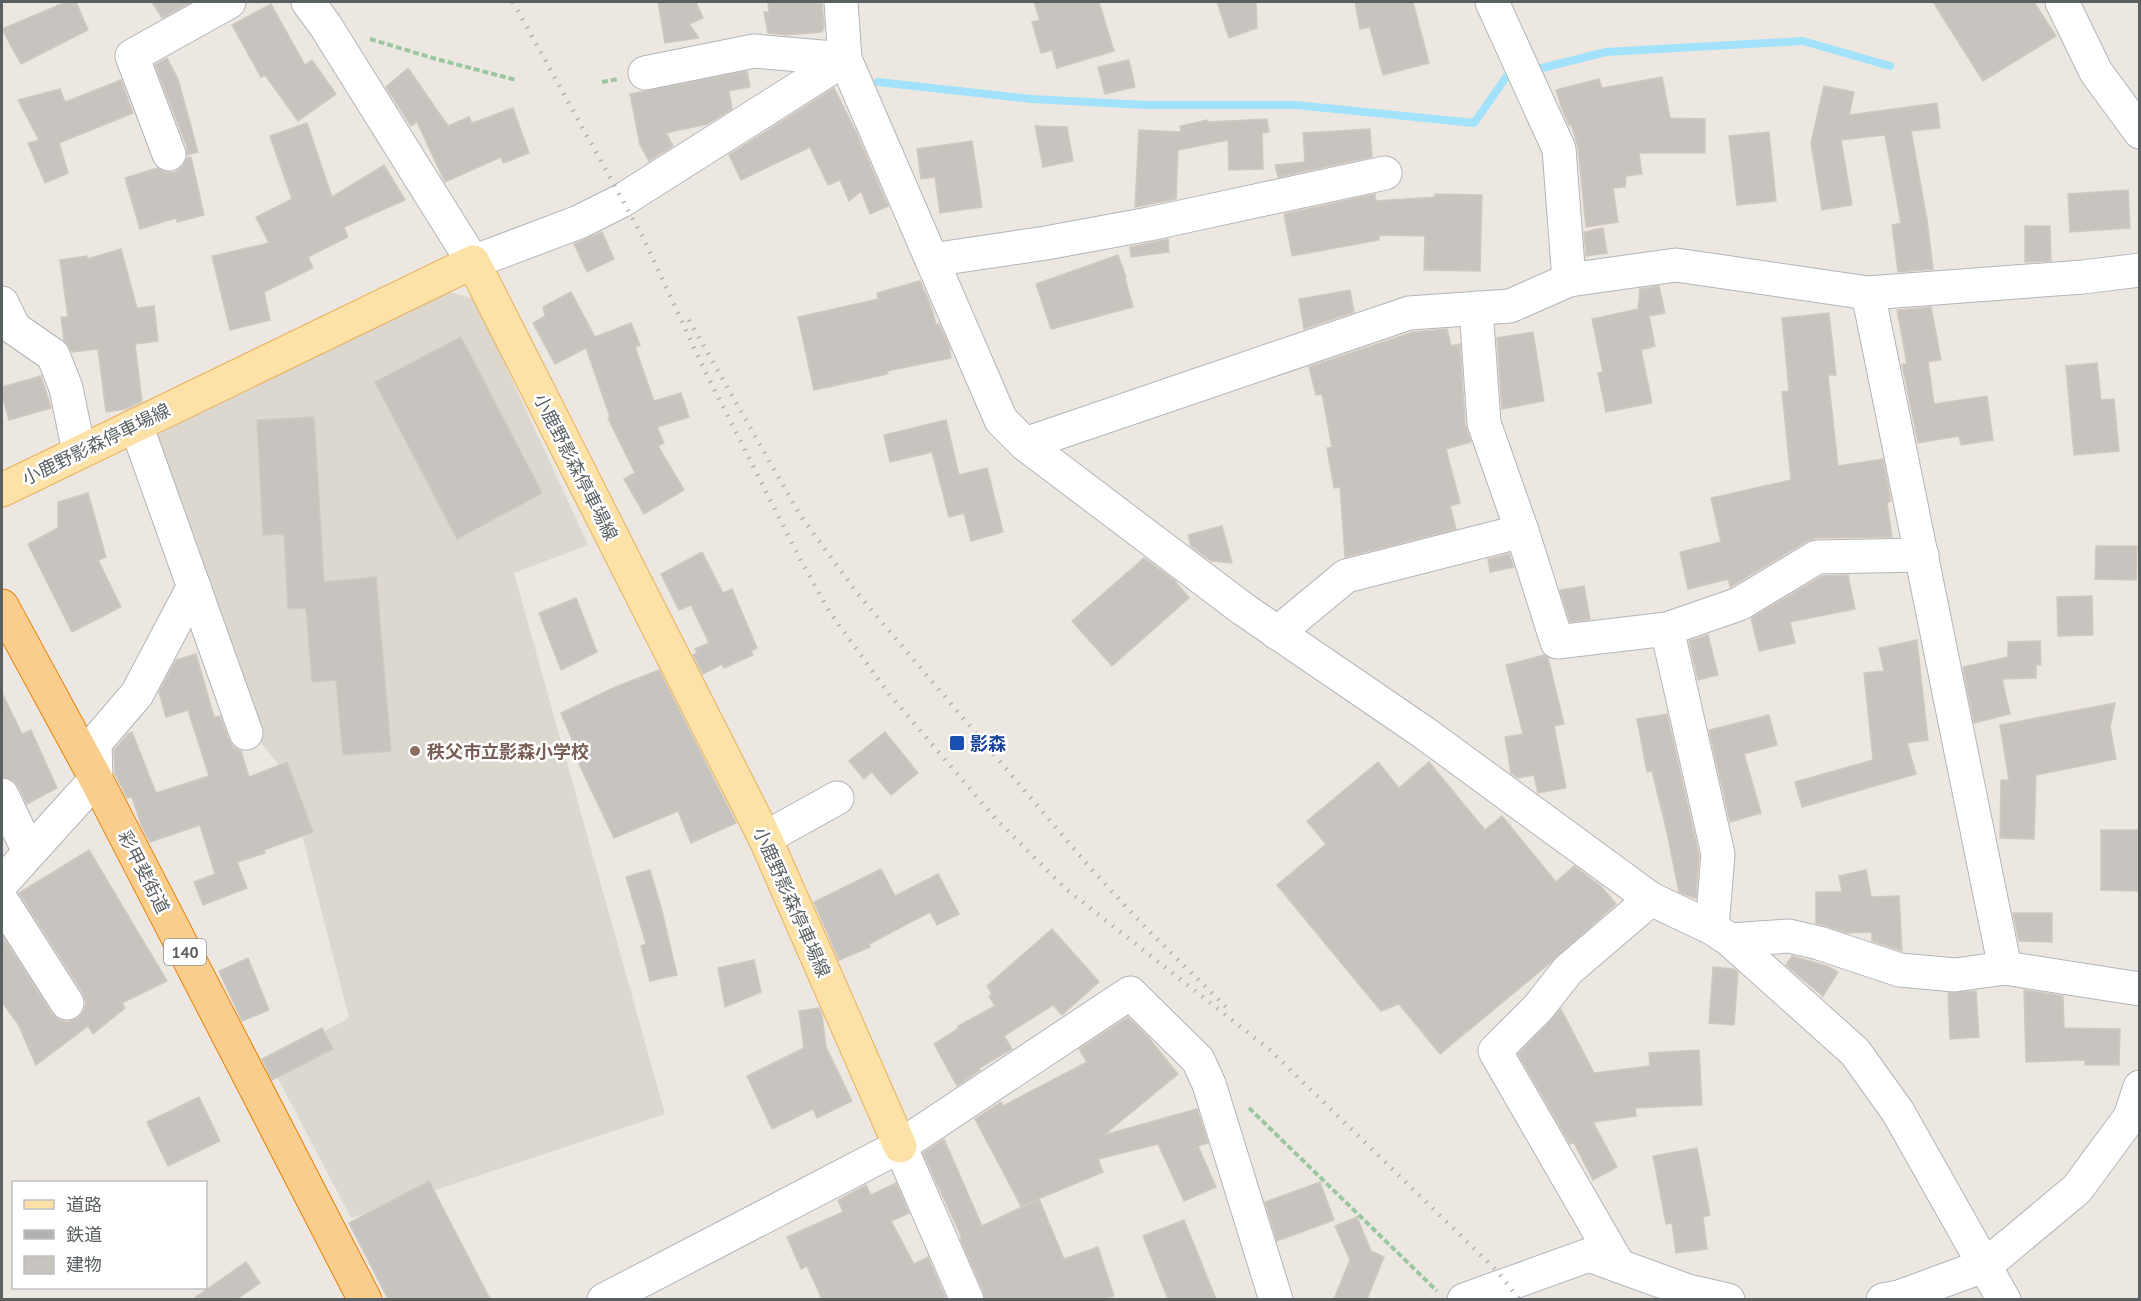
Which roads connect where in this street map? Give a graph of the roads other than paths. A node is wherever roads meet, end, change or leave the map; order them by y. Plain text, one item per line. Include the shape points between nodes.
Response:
1 (229, 2) edge
2 (308, 2) edge
3 (841, 2) edge
4 (1492, 2) edge
5 (2062, 2) edge
6 (845, 59) junction
7 (645, 73) dead end
8 (2139, 132) edge
9 (169, 154) dead end
10 (1385, 173) dead end
11 (932, 260) junction
12 (473, 262) junction
13 (2139, 270) edge
14 (1569, 280) junction
15 (1868, 293) junction
16 (2, 303) edge
17 (1476, 308) junction
18 (136, 425) junction
19 (1025, 444) junction
20 (79, 452) junction
21 (2, 490) edge
22 (1522, 531) junction
23 (1922, 555) junction
24 (194, 586) junction
25 (2, 606) edge
26 (1667, 629) junction
27 (1277, 633) junction
28 (246, 733) dead end
29 (96, 779) junction
30 (2, 795) edge
31 (837, 798) dead end
32 (765, 838) junction
33 (29, 852) junction
34 (2, 883) edge
35 (1651, 899) junction
36 (2, 901) edge
37 (1721, 934) junction
38 (2005, 968) junction
39 (2139, 989) edge
40 (67, 1003) dead end
41 (2139, 1087) edge
42 (900, 1146) junction
43 (1604, 1260) junction
44 (1986, 1265) junction
45 (1451, 1295) edge
46 (365, 1299) edge
47 (604, 1299) edge
48 (967, 1299) edge
49 (1276, 1299) edge
50 (1728, 1299) edge
51 (1883, 1299) edge
52 (2004, 1299) edge

1 - 9 street via 132,56
2 - 12 street
3 - 6 street
4 - 14 street via 1558,150
5 - 8 street via 2096,72
6 - 7 street via 754,51
6 - 11 street
6 - 12 street via 621,201 579,222
10 - 11 street via 1149,224
11 - 19 street via 1001,420
12 - 18 main road, 小鹿野影森停車場線
12 - 32 main road, 小鹿野影森停車場線
13 - 15 street
14 - 15 street via 1676,265
14 - 17 street via 1510,306
15 - 23 street
16 - 20 street via 14,328 53,355 66,388
17 - 19 street via 1408,313
17 - 22 street via 1484,423
18 - 20 main road, 小鹿野影森停車場線
18 - 24 street
19 - 27 street
20 - 21 main road, 小鹿野影森停車場線
22 - 26 street via 1557,642
22 - 27 street via 1346,576
23 - 26 street via 1817,557 1739,604
23 - 38 street
24 - 28 street
24 - 29 street via 137,694 95,743
25 - 29 highway, 彩甲斐街道 / 140
26 - 37 street via 1718,854
27 - 35 street via 1423,732
29 - 33 street
29 - 46 highway, 彩甲斐街道 / 140
30 - 33 street
31 - 32 street
32 - 42 main road, 小鹿野影森停車場線
33 - 34 street
35 - 37 street
35 - 43 street via 1569,970 1495,1051
36 - 40 street
37 - 38 street via 1789,936 1900,970 1955,975
37 - 44 street via 1855,1052 1898,1112
38 - 39 street
41 - 44 street via 2130,1117 2077,1189
42 - 47 street
42 - 48 street
42 - 49 street via 1130,993 1198,1060 1209,1083
43 - 45 street
43 - 50 street via 1688,1291
44 - 51 street via 1899,1297
44 - 52 street

